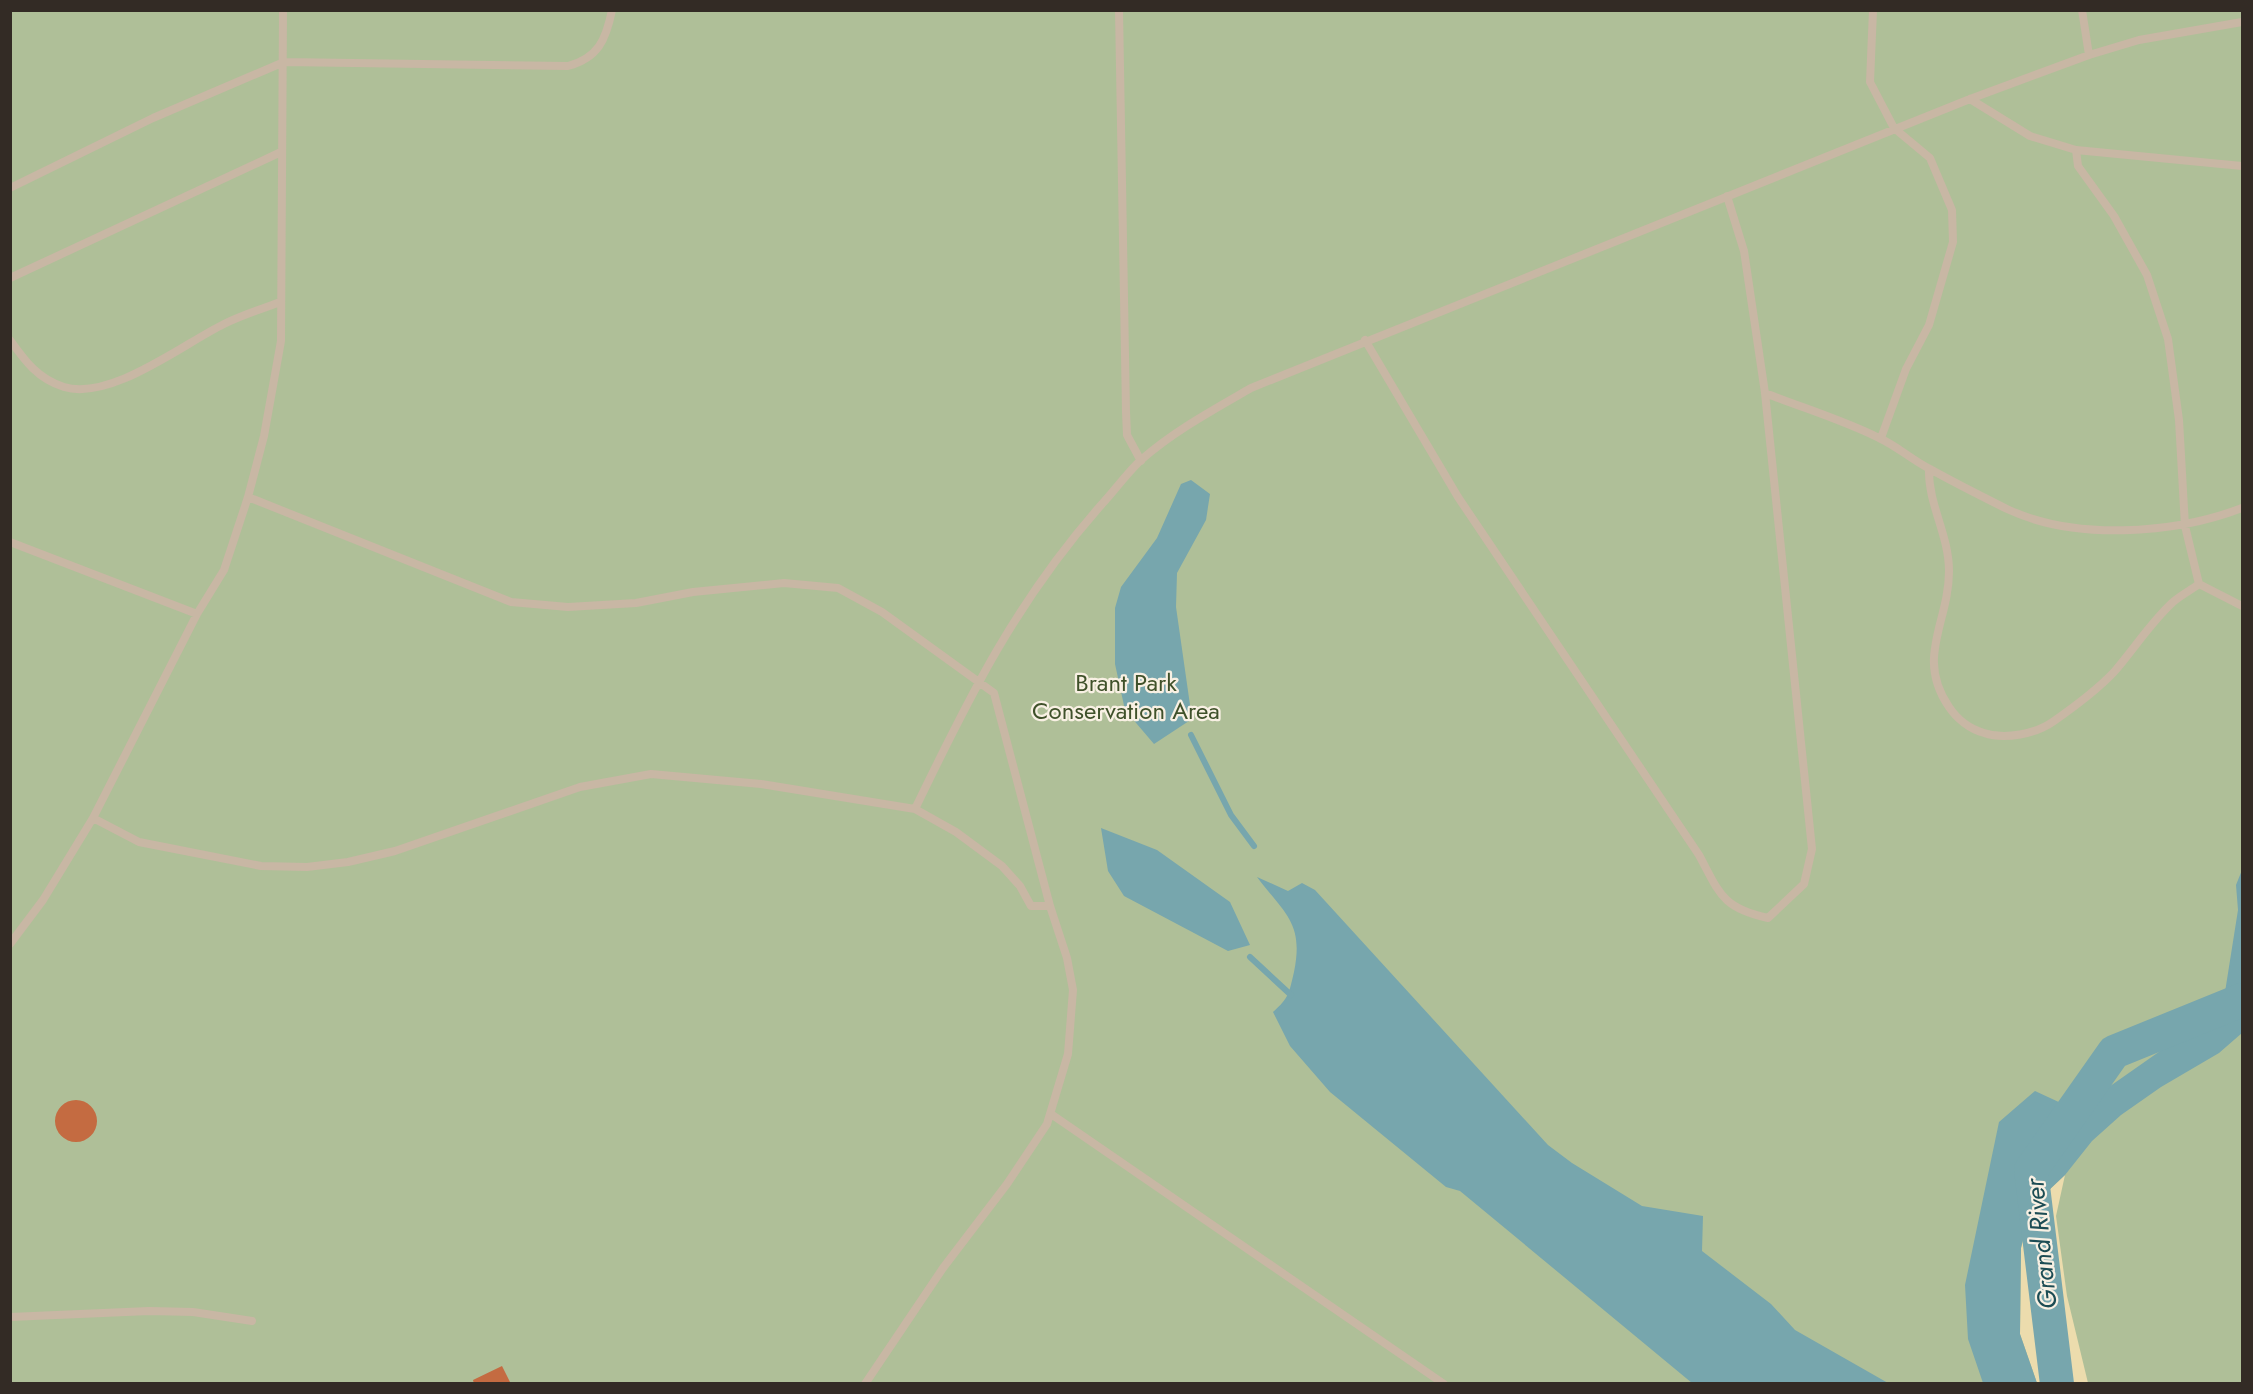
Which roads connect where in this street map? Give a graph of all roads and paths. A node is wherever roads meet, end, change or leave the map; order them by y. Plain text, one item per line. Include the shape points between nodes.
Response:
1 (283, 10) edge
2 (612, 10) edge
3 (1119, 10) edge
4 (1873, 10) edge
5 (2082, 10) edge
6 (2242, 22) edge
7 (2089, 55) junction
8 (284, 62) junction
9 (1970, 99) junction
10 (1894, 128) junction
11 (2076, 150) junction
12 (281, 152) junction
13 (2242, 166) edge
14 (10, 188) edge
15 (1727, 196) junction
16 (10, 278) edge
17 (280, 302) junction
18 (10, 340) edge
19 (1365, 340) junction
20 (1765, 393) junction
21 (1881, 438) junction
22 (1141, 461) junction
23 (1929, 469) junction
24 (248, 497) junction
25 (2242, 508) edge
26 (2185, 526) junction
27 (10, 542) edge
28 (2199, 584) junction
29 (2242, 606) edge
30 (197, 614) junction
31 (978, 679) junction
32 (915, 808) junction
33 (93, 818) junction
34 (1050, 906) junction
35 (10, 945) edge
36 (1051, 1114) junction
37 (10, 1317) edge
38 (252, 1321) dead end
39 (865, 1383) edge
40 (1444, 1383) edge

1 - 8 lane
2 - 8 lane via 601,44 592,57 568,66
3 - 22 lane via 1127,435
4 - 10 lane via 1870,82
5 - 7 lane
6 - 7 lane via 2139,40
7 - 9 lane
8 - 12 lane
8 - 14 lane via 153,118
9 - 10 lane
9 - 11 lane via 2030,136
10 - 15 lane
10 - 21 lane via 1930,158 1952,210 1953,242 1929,325 1906,369
11 - 13 lane
11 - 26 lane via 2078,166 2114,216 2147,275 2168,339 2179,420
12 - 16 lane
12 - 17 lane
15 - 19 lane
15 - 20 lane via 1744,251
17 - 18 lane via 226,323 113,383 90,389 66,388 50,381 29,367
17 - 24 lane via 281,341 264,436
19 - 20 lane via 1458,497 1699,855 1717,888 1733,908 1768,918 1804,884 1812,849
19 - 22 lane via 1251,388 1189,424
20 - 21 lane
21 - 23 lane
22 - 31 lane via 1043,576
23 - 26 lane via 2010,510 2082,529
23 - 28 lane via 1928,488 1947,550 1949,572 1932,658 1938,690 1953,713 1974,730 1997,737 2018,735 2051,723 2112,674 2173,602
24 - 30 lane via 224,570
24 - 31 lane via 512,602 568,607 636,603 693,592 784,583 838,588 882,612
25 - 26 lane
26 - 28 lane
27 - 30 lane
28 - 29 lane
30 - 33 lane
31 - 32 lane
31 - 34 lane via 994,693 1003,719 1008,754
32 - 33 lane via 761,784 651,774 580,787 395,851 308,867 261,866 139,842
32 - 34 lane via 1002,866 1031,906
33 - 35 lane via 44,900
34 - 36 lane via 1073,990 1068,1054
36 - 39 lane via 1007,1184
36 - 40 lane
37 - 38 lane via 149,1311 193,1312

